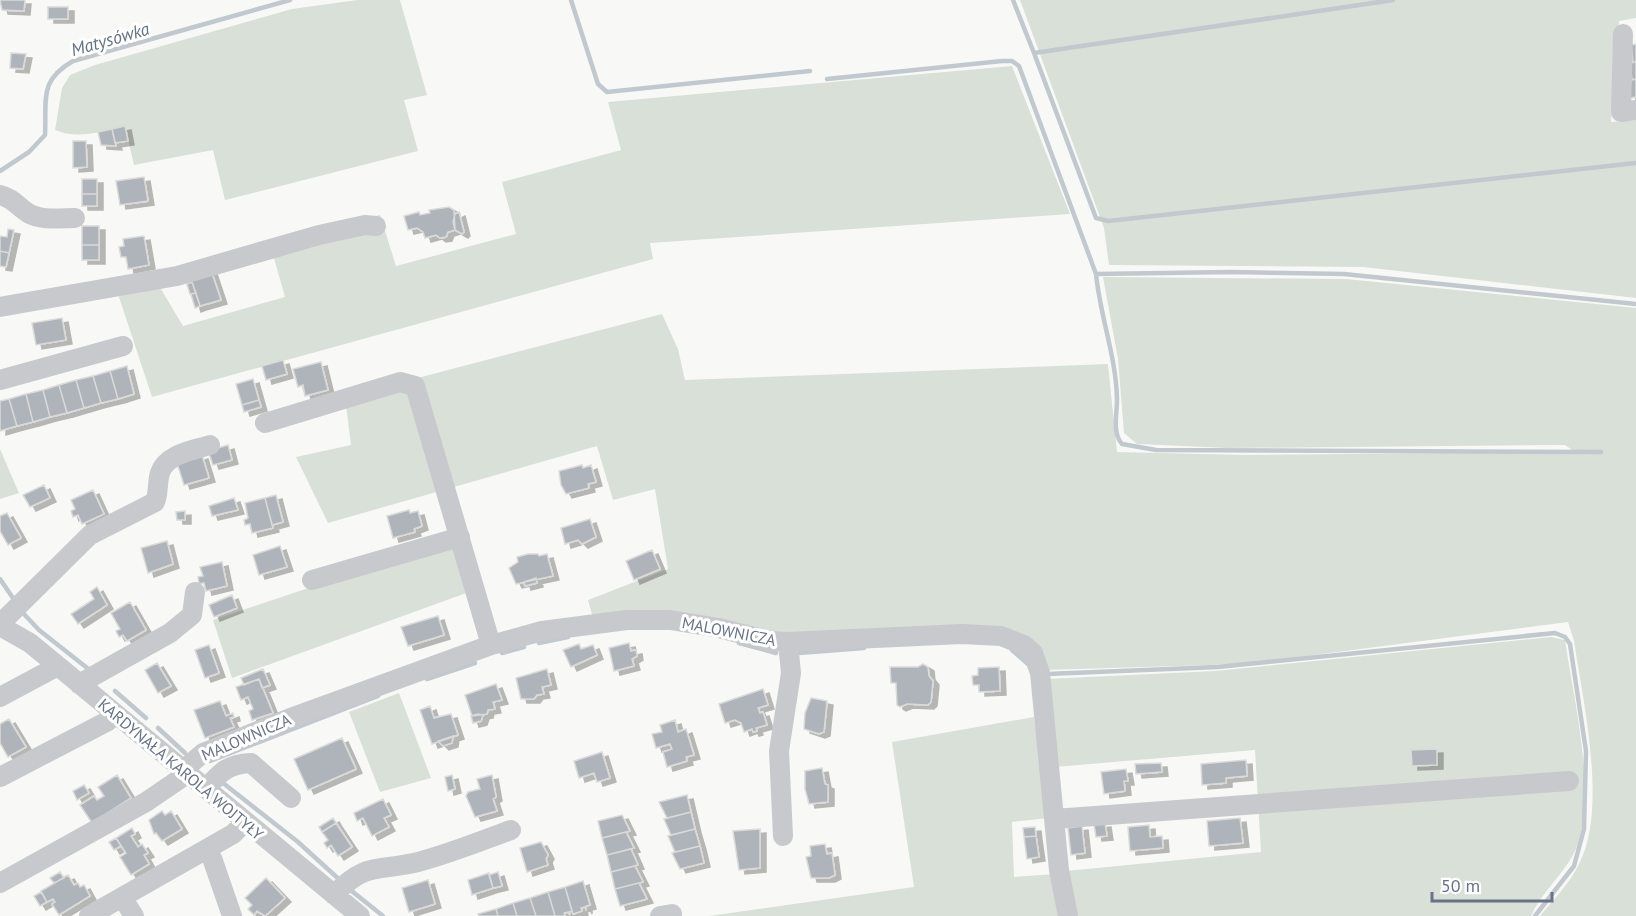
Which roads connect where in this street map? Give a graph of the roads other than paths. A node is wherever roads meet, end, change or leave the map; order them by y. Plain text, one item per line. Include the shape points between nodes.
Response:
1 (1623, 34) dead end
2 (1636, 110) edge
3 (0, 195) edge
4 (75, 218) dead end
5 (376, 226) dead end
6 (0, 307) edge
7 (123, 346) dead end
8 (0, 380) edge
9 (265, 423) dead end
10 (210, 445) dead end
11 (460, 537) junction
12 (312, 580) dead end
13 (195, 592) dead end
14 (0, 625) edge
15 (788, 642) junction
16 (490, 645) junction
17 (58, 666) junction
18 (79, 684) junction
19 (0, 697) edge
20 (115, 714) junction
21 (185, 772) junction
22 (0, 777) edge
23 (1569, 781) dead end
24 (206, 789) junction
25 (291, 798) dead end
26 (1054, 819) junction
27 (251, 826) junction
28 (511, 830) dead end
29 (783, 836) dead end
30 (212, 858) junction
31 (0, 883) edge
32 (340, 888) junction
33 (131, 910) edge
34 (352, 914) edge
35 (88, 916) edge
36 (107, 916) edge
37 (232, 916) edge
38 (1068, 916) edge

1 - 2 street via 1621,112
3 - 4 street via 10,197 27,213 39,217
5 - 6 street via 319,235 177,276
7 - 8 street
9 - 11 street via 400,382 415,386
10 - 14 street via 168,461 160,473 155,502 90,535
11 - 12 street
11 - 16 street
13 - 18 street via 192,615 170,633
14 - 17 street, KARDYNAŁA KAROLA WOJTYŁY
15 - 16 street, MALOWNICZA via 696,623 627,620 568,626
15 - 26 street, MALOWNICZA via 983,634 1024,645 1033,653 1040,673
15 - 29 street via 791,673 778,751
16 - 21 street, MALOWNICZA via 214,749 190,762
17 - 18 street, KARDYNAŁA KAROLA WOJTYŁY
17 - 19 street
18 - 20 street, KARDYNAŁA KAROLA WOJTYŁY
20 - 21 street, KARDYNAŁA KAROLA WOJTYŁY
20 - 22 street
21 - 24 street, KARDYNAŁA KAROLA WOJTYŁY
21 - 31 street, MALOWNICZA via 146,802
23 - 26 street
24 - 25 street via 222,770 251,763
24 - 27 street, KARDYNAŁA KAROLA WOJTYŁY
26 - 38 street, MALOWNICZA
27 - 30 street
27 - 32 street, KARDYNAŁA KAROLA WOJTYŁY
27 - 35 street
28 - 32 street via 416,862 362,871
30 - 33 street
30 - 37 street
32 - 34 street, KARDYNAŁA KAROLA WOJTYŁY
33 - 36 street

